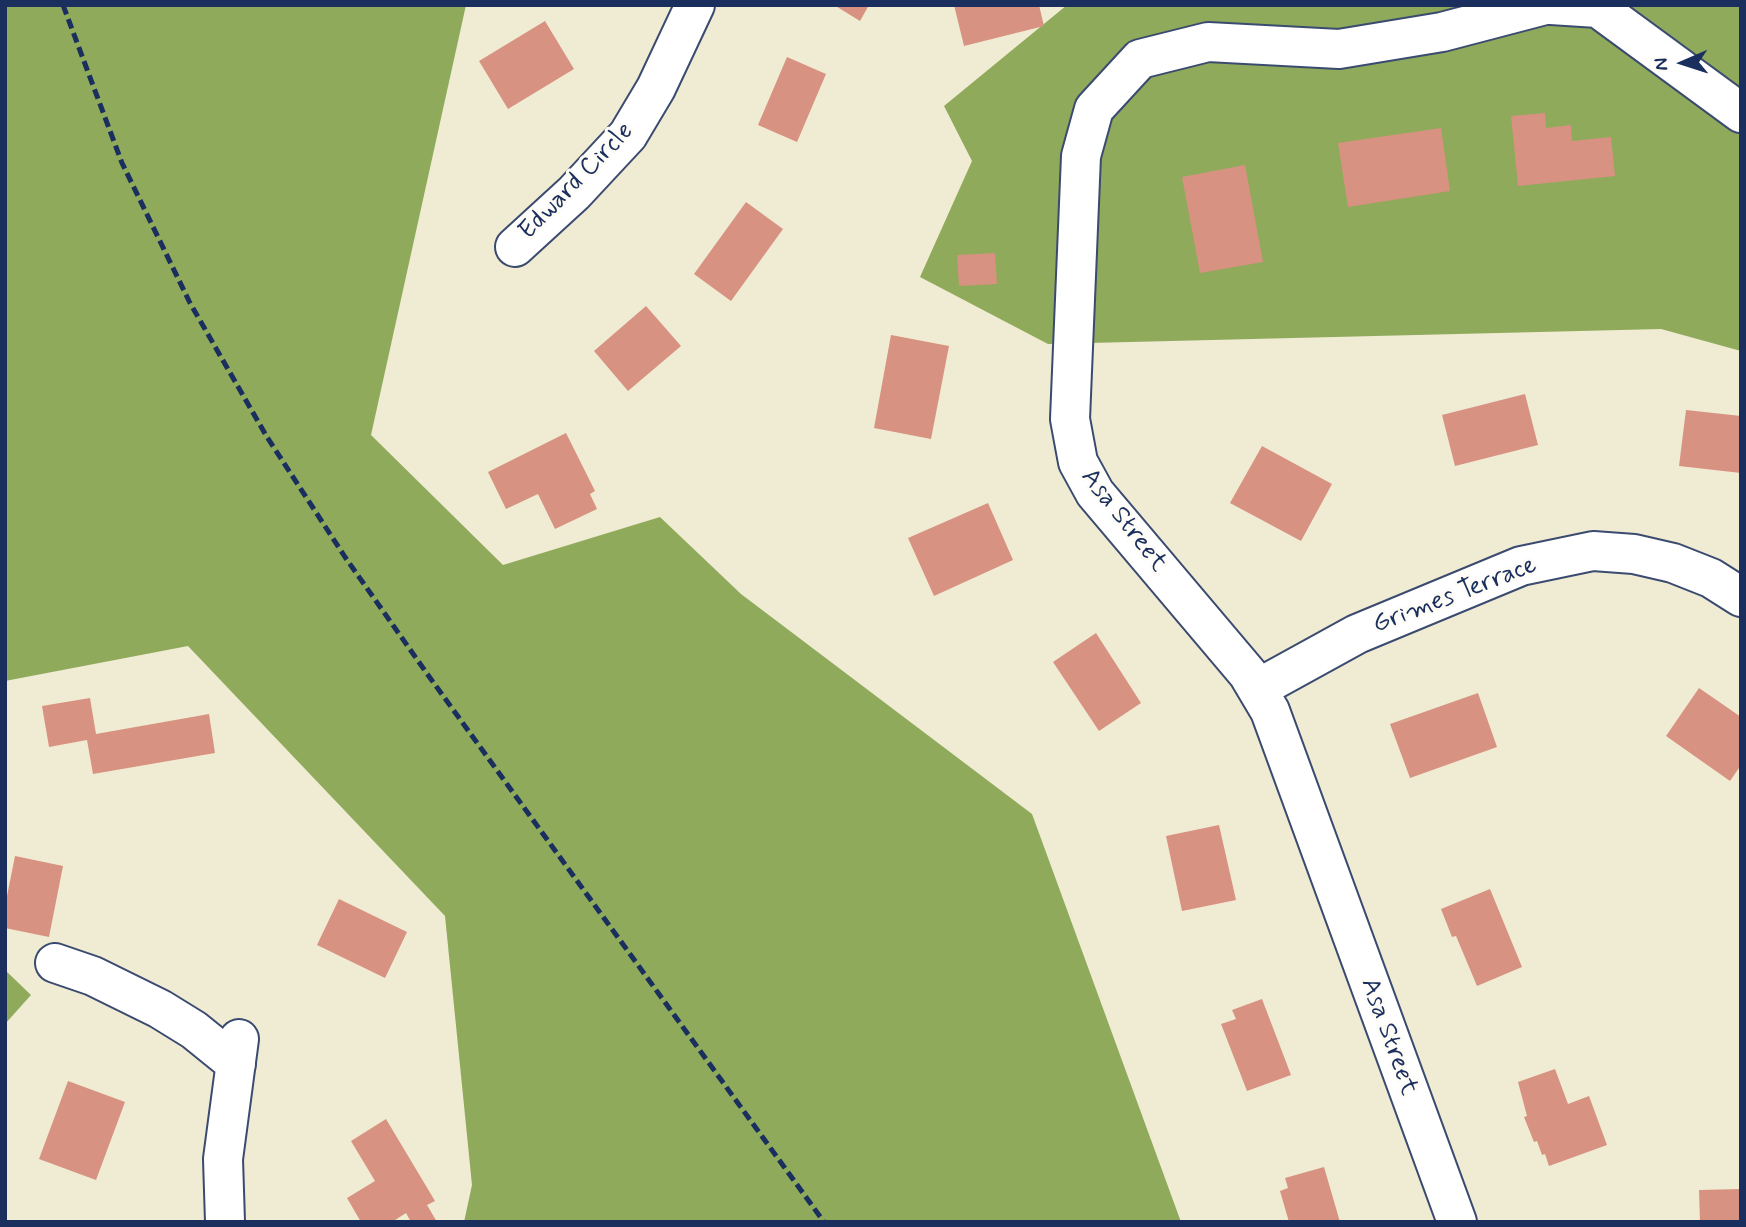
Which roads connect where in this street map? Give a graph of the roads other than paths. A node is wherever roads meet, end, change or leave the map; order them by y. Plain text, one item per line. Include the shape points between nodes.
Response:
1 (695, 5) edge
2 (1545, 5) edge
3 (1551, 5) edge
4 (1741, 113) edge
5 (515, 247) dead end
6 (1741, 597) edge
7 (1257, 689) junction
8 (55, 963) dead end
9 (225, 1222) edge
10 (1457, 1222) edge

1 - 5 street, Edward Circle via 628,135
2 - 7 street, Asa Street via 1442,32 1339,50 1208,42 1140,59 1094,109 1081,156 1070,419 1077,462 1096,493
3 - 4 street via 1598,8
6 - 7 street, Grimes Terrace via 1711,578 1673,563 1593,551 1521,566 1357,634
7 - 10 street, Asa Street via 1270,711
8 - 9 street via 93,976 238,1049 223,1159

